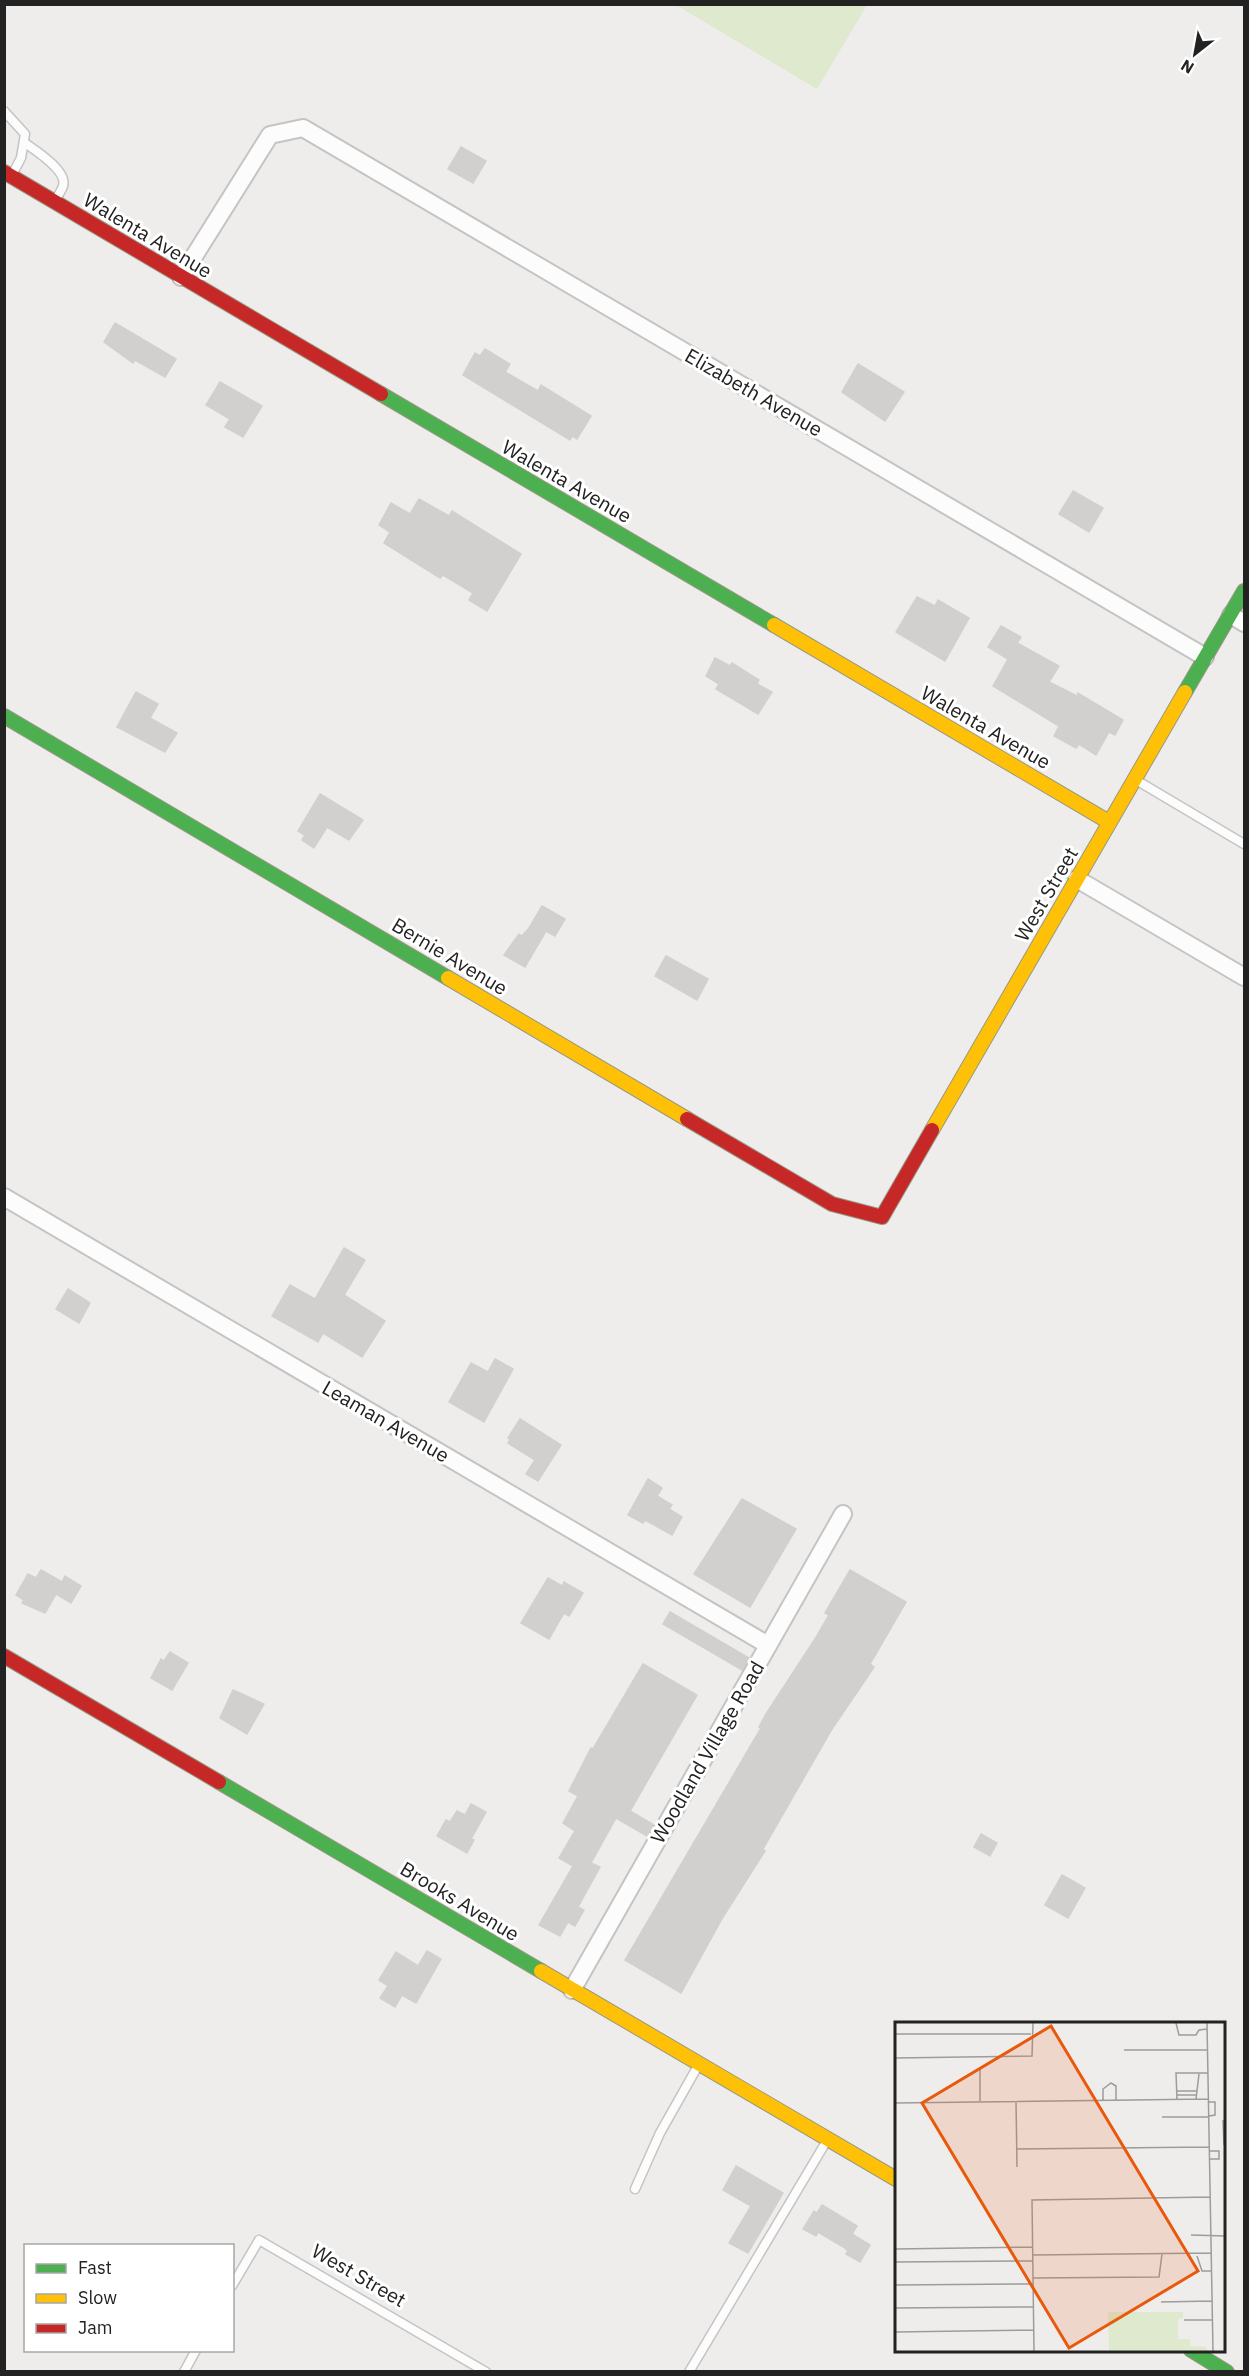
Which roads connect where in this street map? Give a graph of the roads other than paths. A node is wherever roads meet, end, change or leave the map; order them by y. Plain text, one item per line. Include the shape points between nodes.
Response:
1 (4, 111) edge
2 (25, 142) junction
3 (8, 174) edge
4 (54, 202) junction
5 (181, 278) junction
6 (1245, 591) edge
7 (1238, 619) edge
8 (1205, 657) junction
9 (4, 716) edge
10 (1135, 780) junction
11 (1109, 822) junction
12 (1245, 844) edge
13 (1077, 879) junction
14 (1245, 977) edge
15 (4, 1197) edge
16 (882, 1217) joint
17 (843, 1514) dead end
18 (768, 1645) junction
19 (4, 1656) edge
20 (572, 1990) junction
21 (699, 2064) junction
22 (828, 2139) junction
23 (895, 2178) edge
24 (634, 2189) dead end
25 (234, 2283) edge
26 (195, 2352) edge
27 (1194, 2352) edge
28 (184, 2372) edge
29 (486, 2372) edge
30 (689, 2372) edge
31 (1227, 2372) edge

1 - 2 lane via 25,134
2 - 3 lane via 21,158
2 - 4 lane via 63,178 64,184
3 - 4 street, Walenta Avenue
4 - 5 street, Walenta Avenue
5 - 8 street, Elizabeth Avenue via 270,135 303,128
5 - 11 street, Walenta Avenue
6 - 7 street, West Street
7 - 8 street, West Street
8 - 10 street, West Street
9 - 16 street, Bernie Avenue via 832,1204
10 - 11 street, West Street
10 - 12 lane
11 - 13 street, West Street
13 - 14 street
13 - 16 street, West Street
15 - 18 street, Leaman Avenue
17 - 18 street, Woodland Village Road
18 - 20 street, Woodland Village Road
19 - 20 street, Brooks Avenue
20 - 21 street, Brooks Avenue
21 - 22 street, Brooks Avenue
21 - 24 lane
22 - 23 street, Brooks Avenue
22 - 30 lane
25 - 29 lane, West Street via 259,2240
26 - 28 lane
27 - 31 street

